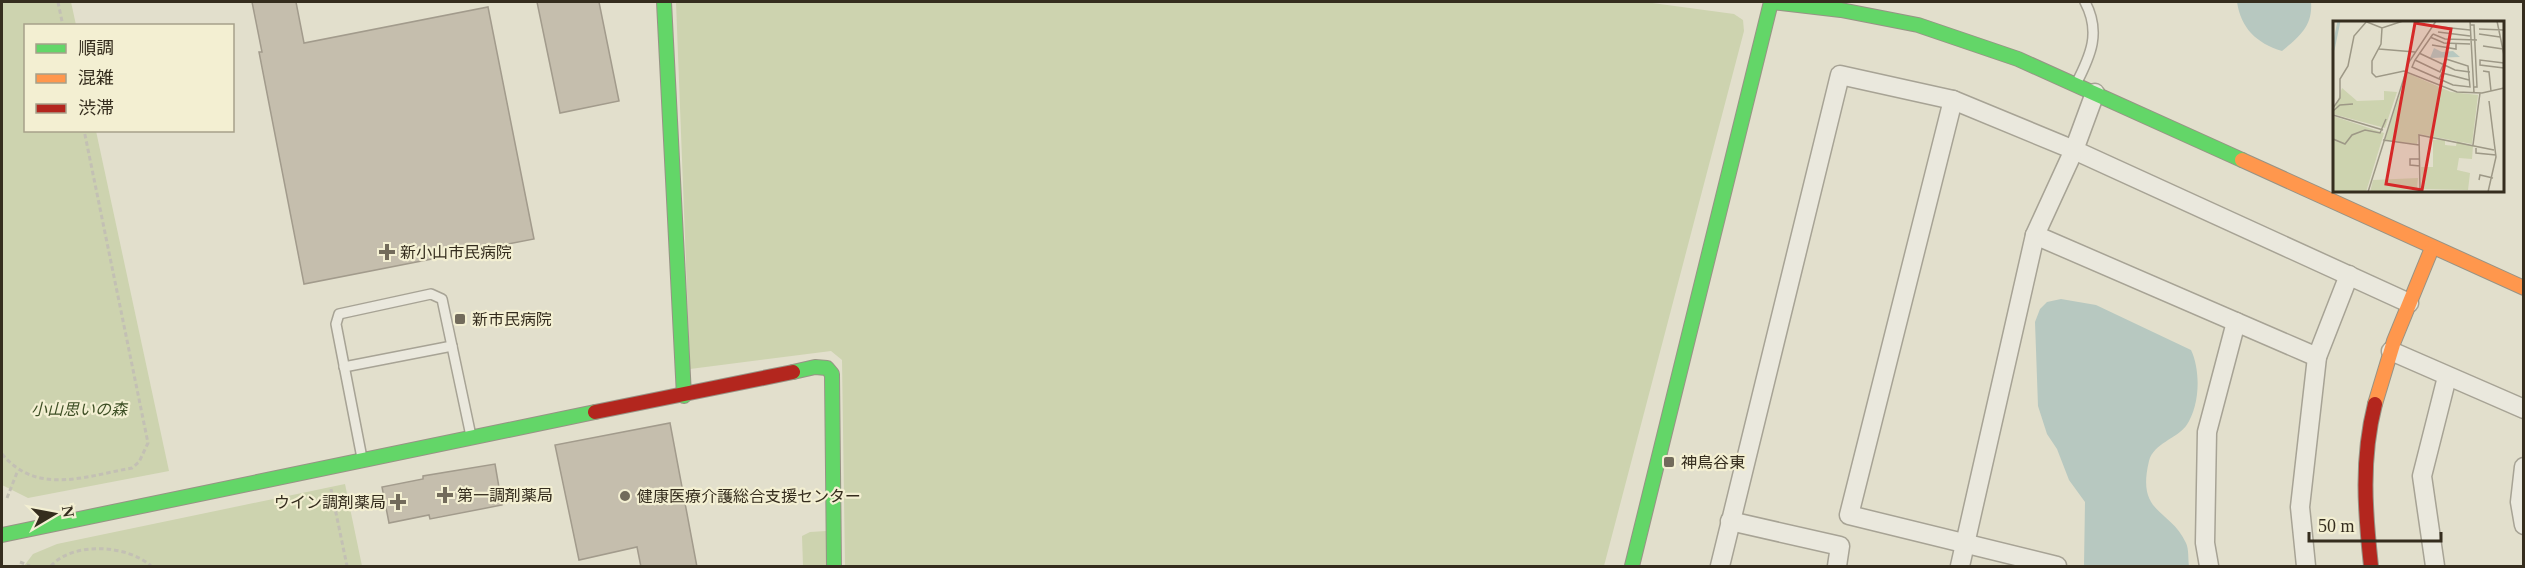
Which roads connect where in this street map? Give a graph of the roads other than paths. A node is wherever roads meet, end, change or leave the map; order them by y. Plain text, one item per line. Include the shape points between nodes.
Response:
1 (664, 2) edge
2 (1772, 2) edge
3 (2085, 2) edge
4 (2076, 85) junction
5 (2096, 93) junction
6 (1953, 100) junction
7 (2074, 150) junction
8 (2035, 235) junction
9 (2432, 248) junction
10 (2349, 275) junction
11 (2523, 288) edge
12 (2409, 303) junction
13 (2236, 322) junction
14 (452, 346) junction
15 (2391, 351) junction
16 (2317, 357) junction
17 (344, 367) junction
18 (2447, 377) junction
19 (684, 396) junction
20 (2523, 409) edge
21 (471, 438) junction
22 (363, 460) junction
23 (2523, 467) edge
24 (1730, 521) junction
25 (2523, 525) edge
26 (2, 535) edge
27 (1965, 542) junction
28 (834, 567) edge
29 (1632, 567) edge
30 (1720, 567) edge
31 (1837, 567) edge
32 (1960, 567) edge
33 (2057, 567) edge
34 (2209, 567) edge
35 (2306, 567) edge
36 (2371, 567) edge
37 (2435, 567) edge

1 - 19 street
2 - 4 street via 1841,10 1918,26 2007,55
2 - 29 street
3 - 4 lane via 2095,36
4 - 5 street
5 - 7 street
5 - 9 street
6 - 7 street
6 - 24 street via 1840,75
6 - 27 street via 1849,515
7 - 8 street
7 - 10 street
8 - 13 street
8 - 27 street
9 - 11 street
9 - 12 street
10 - 12 street
10 - 16 street
12 - 15 street
13 - 16 street
13 - 34 street via 2207,432 2205,543
14 - 17 lane
14 - 17 lane via 442,299 430,294 339,314 336,324
14 - 21 lane
15 - 18 street
15 - 36 street via 2369,433 2364,506
16 - 35 street via 2300,507
17 - 22 lane
18 - 20 street
18 - 37 street via 2422,476
19 - 21 street
19 - 28 street via 815,367 827,368 833,387
21 - 22 street
22 - 26 street
23 - 25 street
24 - 30 street
24 - 31 street via 1840,546
27 - 32 street
27 - 33 street

